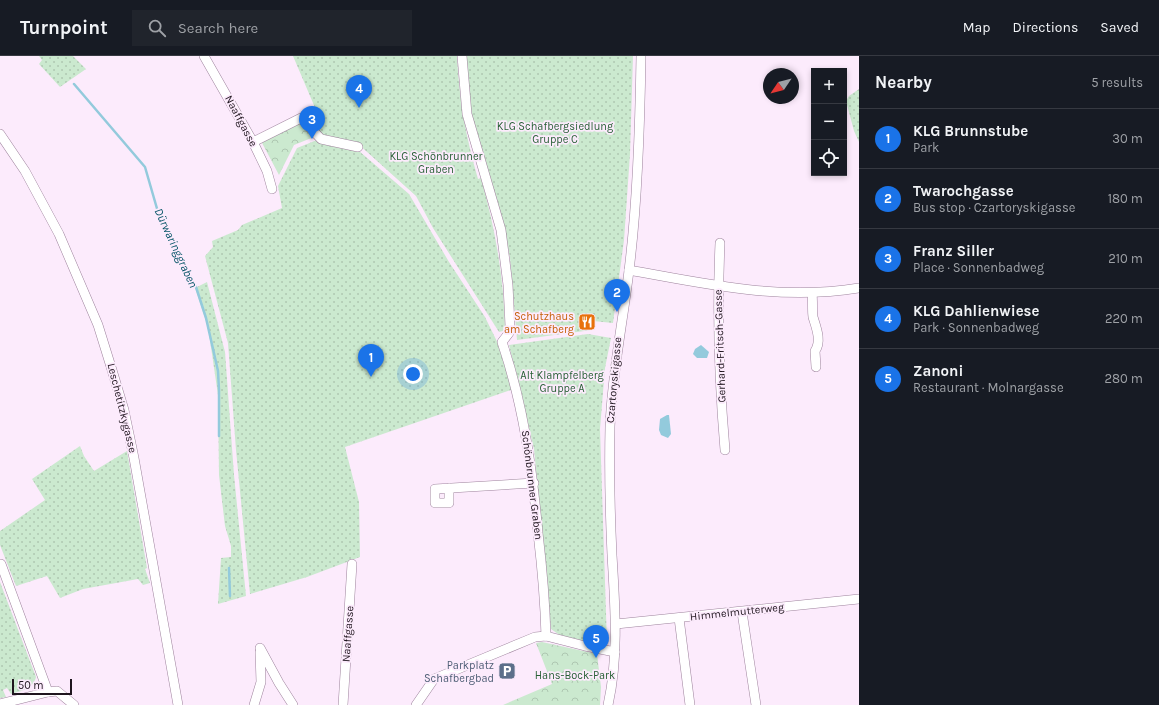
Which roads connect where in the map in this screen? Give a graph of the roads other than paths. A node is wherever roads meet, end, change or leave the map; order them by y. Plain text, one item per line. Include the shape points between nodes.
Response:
1 (204, 56) edge
2 (462, 56) edge
3 (641, 56) edge
4 (0, 135) edge
5 (254, 142) junction
6 (358, 147) dead end
7 (272, 189) dead end
8 (720, 243) dead end
9 (629, 270) junction
10 (718, 286) junction
11 (859, 288) edge
12 (812, 294) junction
13 (816, 366) dead end
14 (725, 450) dead end
15 (534, 483) junction
16 (449, 488) dead end
17 (0, 564) edge
18 (352, 564) dead end
19 (859, 599) edge
20 (742, 612) junction
21 (679, 618) junction
22 (616, 624) junction
23 (546, 636) junction
24 (615, 652) junction
25 (48, 692) junction
26 (6, 703) edge
27 (74, 705) edge
28 (178, 705) edge
29 (254, 705) edge
30 (293, 705) edge
31 (343, 705) edge
32 (416, 705) edge
33 (608, 705) edge
34 (690, 705) edge
35 (756, 705) edge

1 - 5 street, Naaffgasse
2 - 15 street, Schönbrunner Graben via 467,114 501,230 510,326 509,333 502,342 523,418
3 - 9 street, Czartoryskigasse via 638,154
4 - 28 street, Leschetitzkygasse via 25,171 59,234 98,325 124,410
5 - 6 street via 301,118 321,139
5 - 7 street, Naaffgasse
8 - 10 street, Gerhard-Fritsch-Gasse
9 - 10 street
9 - 22 street, Czartoryskigasse via 614,369 610,424 609,496
10 - 12 street
10 - 14 street, Gerhard-Fritsch-Gasse
11 - 12 street
12 - 13 street via 813,317 817,323
15 - 16 street
15 - 23 street, Schönbrunner Graben
17 - 25 street
18 - 31 street, Naaffgasse
19 - 20 street, Himmelmutterweg
20 - 21 street, Himmelmutterweg
20 - 35 street
21 - 22 street, Himmelmutterweg
21 - 34 street
22 - 24 street, Czartoryskigasse
23 - 24 street
23 - 32 street via 535,637 434,679
24 - 33 street, Czartoryskigasse
25 - 26 street
25 - 27 street via 57,691
29 - 30 street via 261,682 260,648

